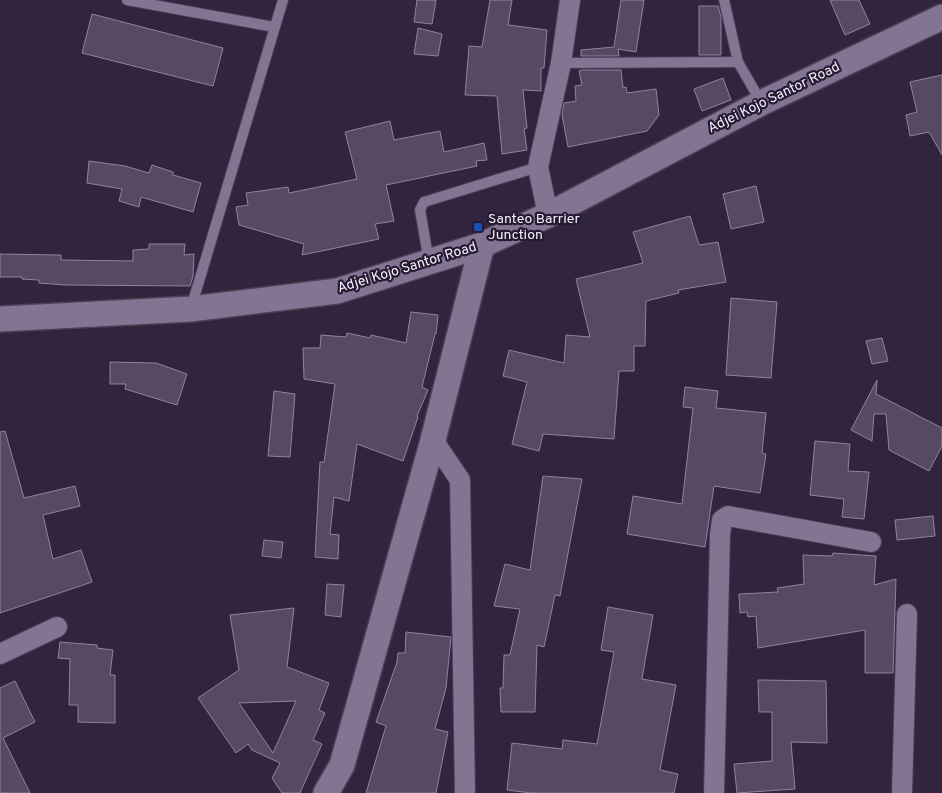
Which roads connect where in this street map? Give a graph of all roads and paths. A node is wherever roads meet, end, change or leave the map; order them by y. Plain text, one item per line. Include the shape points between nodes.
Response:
1 (127, 0) edge
2 (283, 0) edge
3 (570, 0) edge
4 (724, 0) edge
5 (942, 17) edge
6 (274, 27) junction
7 (738, 62) junction
8 (561, 63) junction
9 (761, 103) junction
10 (538, 167) junction
11 (548, 215) junction
12 (482, 245) junction
13 (429, 262) junction
14 (190, 309) junction
15 (0, 319) edge
16 (433, 440) junction
17 (871, 542) dead end
18 (907, 614) dead end
19 (57, 627) dead end
20 (0, 654) edge
21 (326, 793) edge
22 (465, 793) edge
23 (714, 793) edge
24 (902, 793) edge

1 - 6 lane
2 - 6 lane
3 - 8 street
4 - 7 lane
5 - 9 street, Adjei Kojo Santor Road
6 - 14 lane
7 - 8 lane
7 - 9 lane
8 - 10 street
9 - 11 street, Adjei Kojo Santor Road
10 - 11 street
10 - 13 lane via 424,202 420,210
11 - 12 street, Adjei Kojo Santor Road
12 - 13 street, Adjei Kojo Santor Road
12 - 16 street
13 - 14 street, Adjei Kojo Santor Road via 337,291
14 - 15 street, Adjei Kojo Santor Road
16 - 21 street via 342,765
16 - 22 street via 460,480
17 - 23 street via 728,516 722,520
18 - 24 street
19 - 20 street

